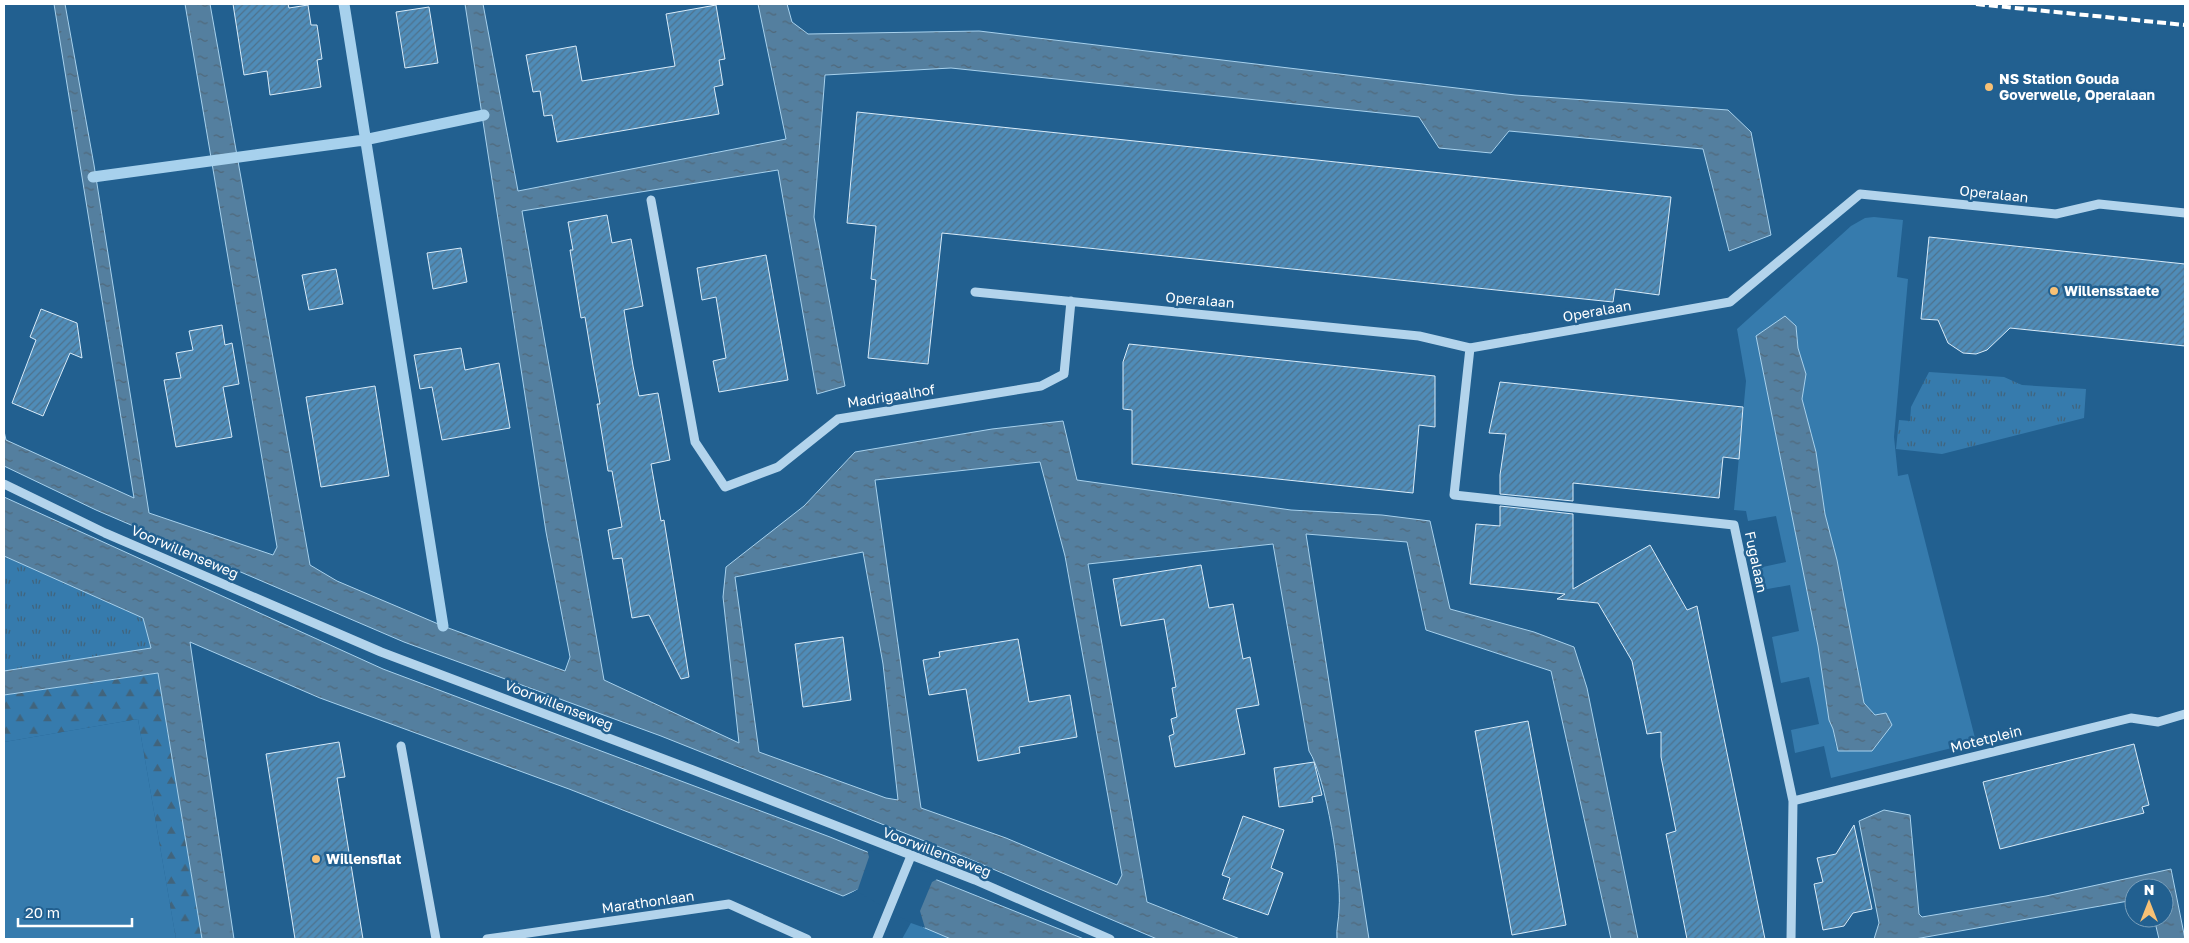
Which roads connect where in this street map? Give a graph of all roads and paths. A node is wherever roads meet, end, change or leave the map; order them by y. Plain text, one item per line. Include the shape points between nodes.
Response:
1 (652, 200) dead end
2 (2185, 213) edge
3 (975, 292) dead end
4 (1071, 301) junction
5 (1470, 348) junction
6 (4, 484) edge
7 (2185, 714) edge
8 (401, 746) dead end
9 (1793, 801) junction
10 (909, 859) junction
11 (436, 939) edge
12 (487, 939) edge
13 (807, 939) edge
14 (877, 939) edge
15 (1110, 939) edge
16 (1790, 939) edge

1 - 4 street, Madrigaalhof via 695,442 725,487 778,467 838,419 1042,386 1064,374
2 - 5 street, Operalaan via 2099,204 2056,214 1860,194 1730,302
3 - 4 street, Operalaan
4 - 5 street, Operalaan via 1419,336
5 - 9 street, Fugalaan via 1454,495 1734,525
6 - 10 street, Voorwillenseweg via 105,534 381,652 693,770
7 - 9 street, Motetplein via 2158,722 2131,718
8 - 11 street
9 - 16 street, Fugalaan
10 - 14 street
10 - 15 street, Voorwillenseweg via 975,880
12 - 13 street, Marathonlaan via 729,904

